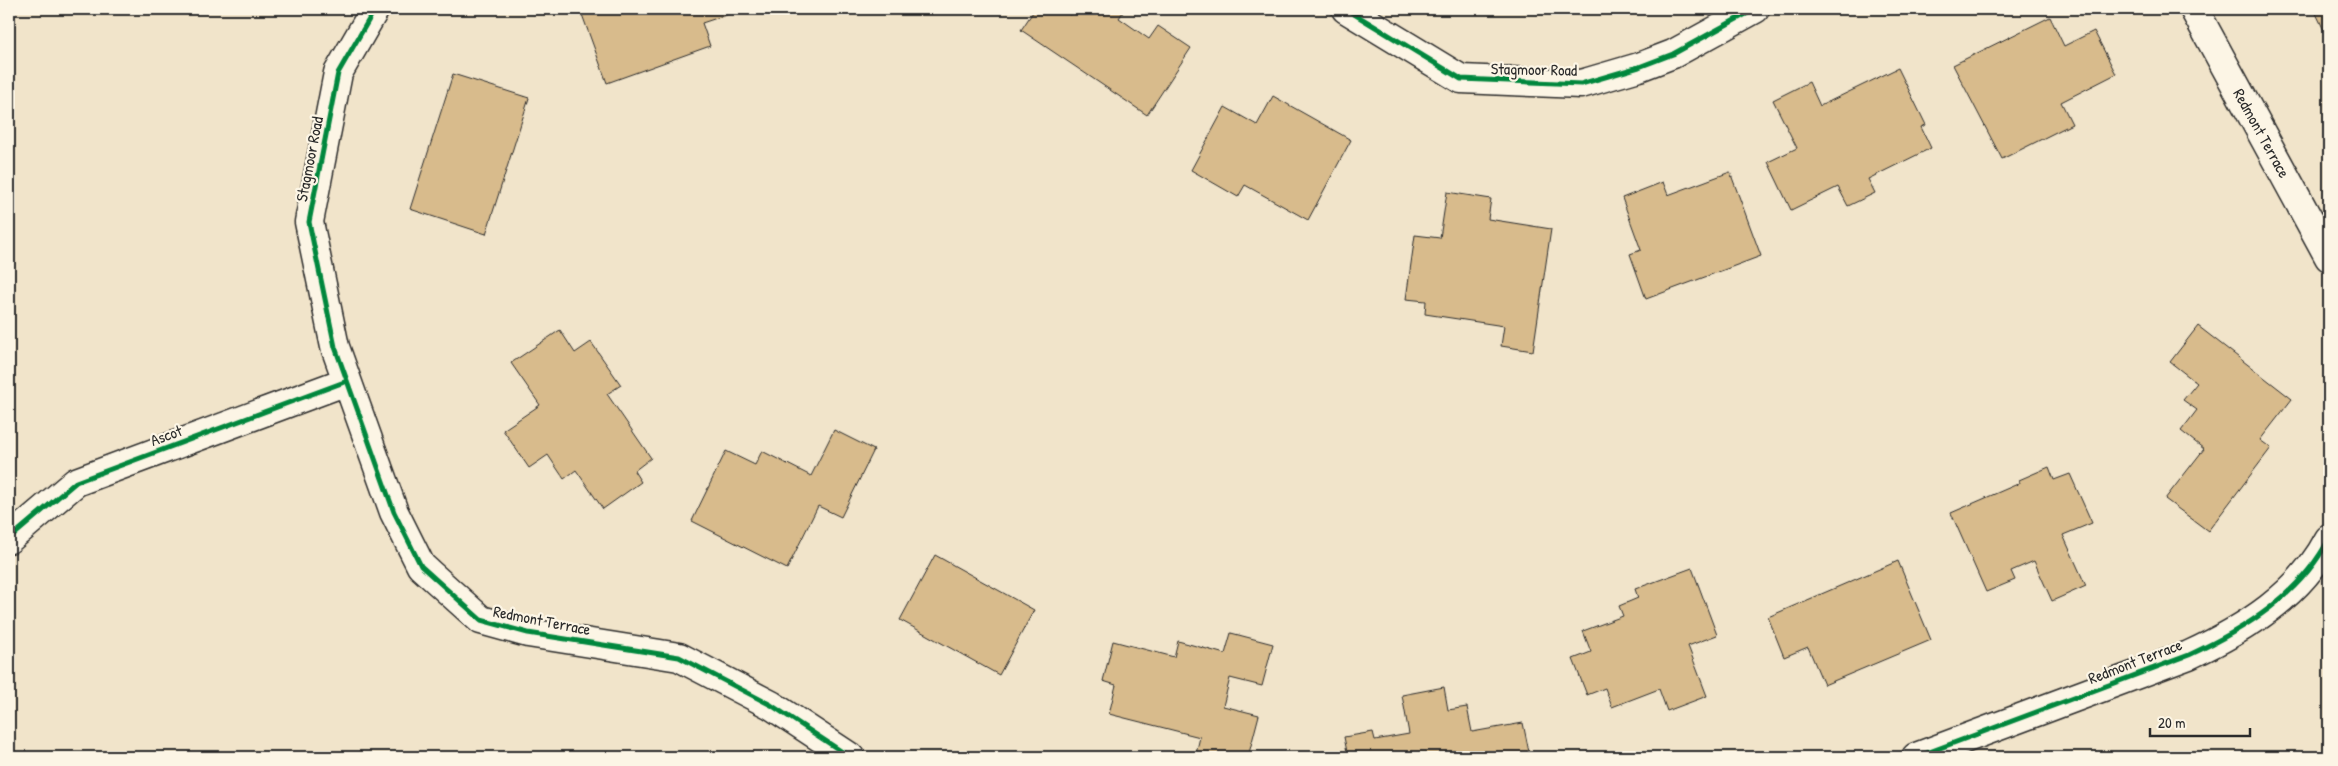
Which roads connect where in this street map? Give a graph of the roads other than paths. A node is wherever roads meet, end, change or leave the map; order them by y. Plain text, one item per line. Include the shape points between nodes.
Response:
1 (376, 9) edge
2 (1346, 9) edge
3 (1754, 9) edge
4 (2194, 9) edge
5 (2329, 257) edge
6 (347, 381) junction
7 (9, 539) edge
8 (2329, 539) edge
9 (850, 757) edge
10 (1916, 757) edge

1 - 6 street, Stagmoor Road via 338,73 310,222 335,347
2 - 3 street, Stagmoor Road via 1461,79 1581,84 1673,54
4 - 5 street, Redmont Terrace
6 - 7 street, Ascot via 76,482
6 - 9 street, Redmont Terrace via 394,512 421,566 481,620 528,633 679,657 771,705
8 - 10 street, Redmont Terrace via 2304,576 2284,597 2256,619 2222,639 2189,655

